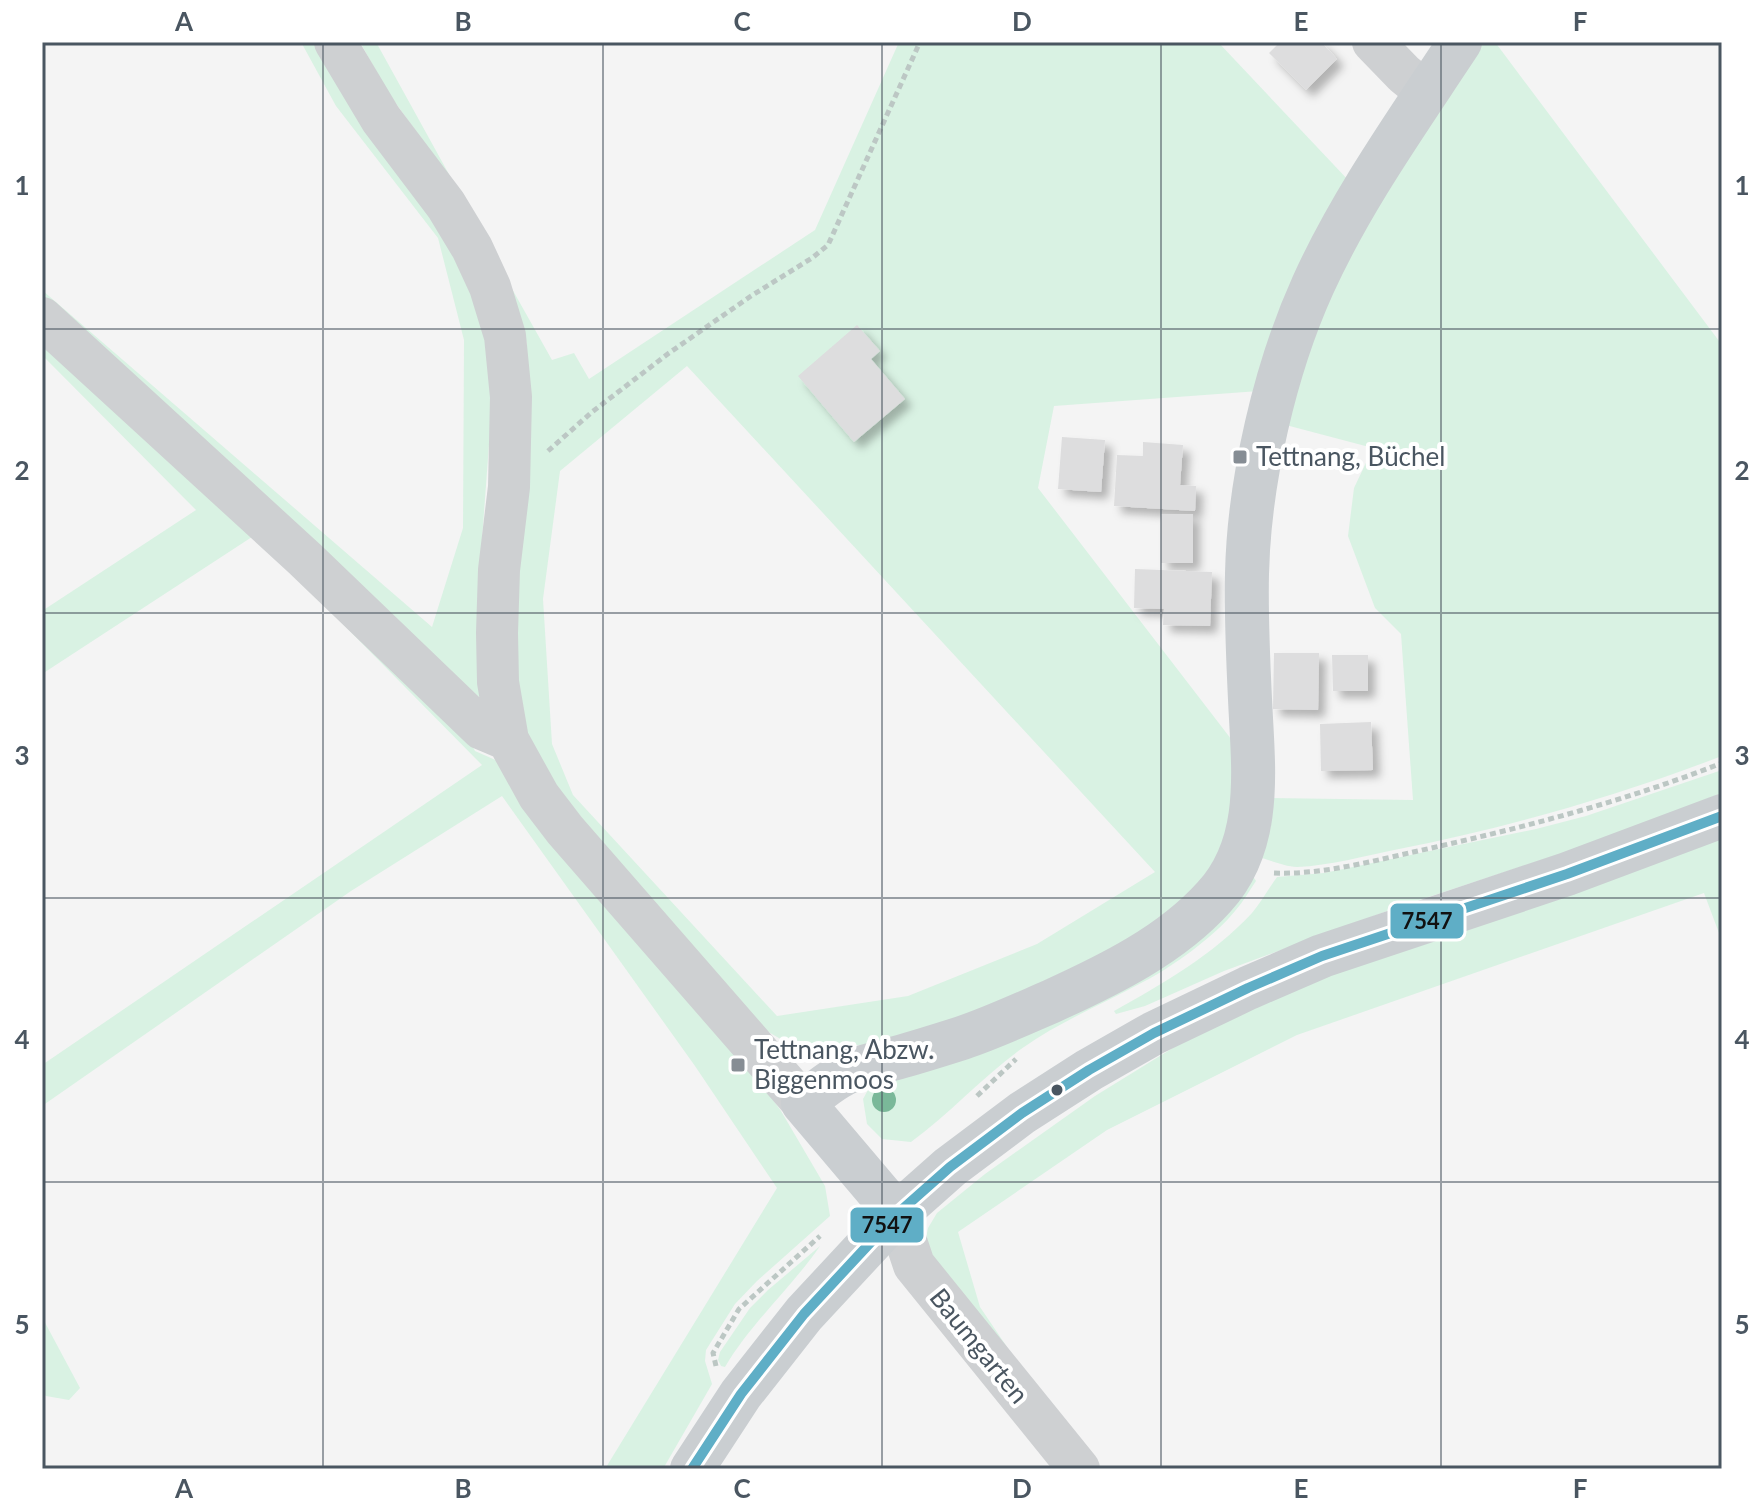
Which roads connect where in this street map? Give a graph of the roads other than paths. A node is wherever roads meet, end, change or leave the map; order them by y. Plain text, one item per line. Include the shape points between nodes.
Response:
1 (335, 42) edge
2 (1373, 42) edge
3 (1460, 42) edge
4 (1426, 92) junction
5 (42, 318) edge
6 (508, 740) junction
7 (1722, 816) edge
8 (803, 1103) junction
9 (897, 1214) junction
10 (692, 1469) edge
11 (1079, 1469) edge

1 - 6 street via 381,119 472,248 505,336 511,397 509,487 497,633 498,682
2 - 4 street
3 - 4 main road
4 - 8 main road via 1365,187 1313,286 1269,421 1247,573 1254,768 1248,829 1238,863 1215,897 1183,926 1092,983 967,1036 857,1069
5 - 6 street via 482,729
6 - 8 street via 565,830
7 - 9 main road via 1322,956 1154,1033 1022,1113
8 - 9 main road
9 - 10 main road via 795,1325
9 - 11 street, Baumgarten via 914,1265

